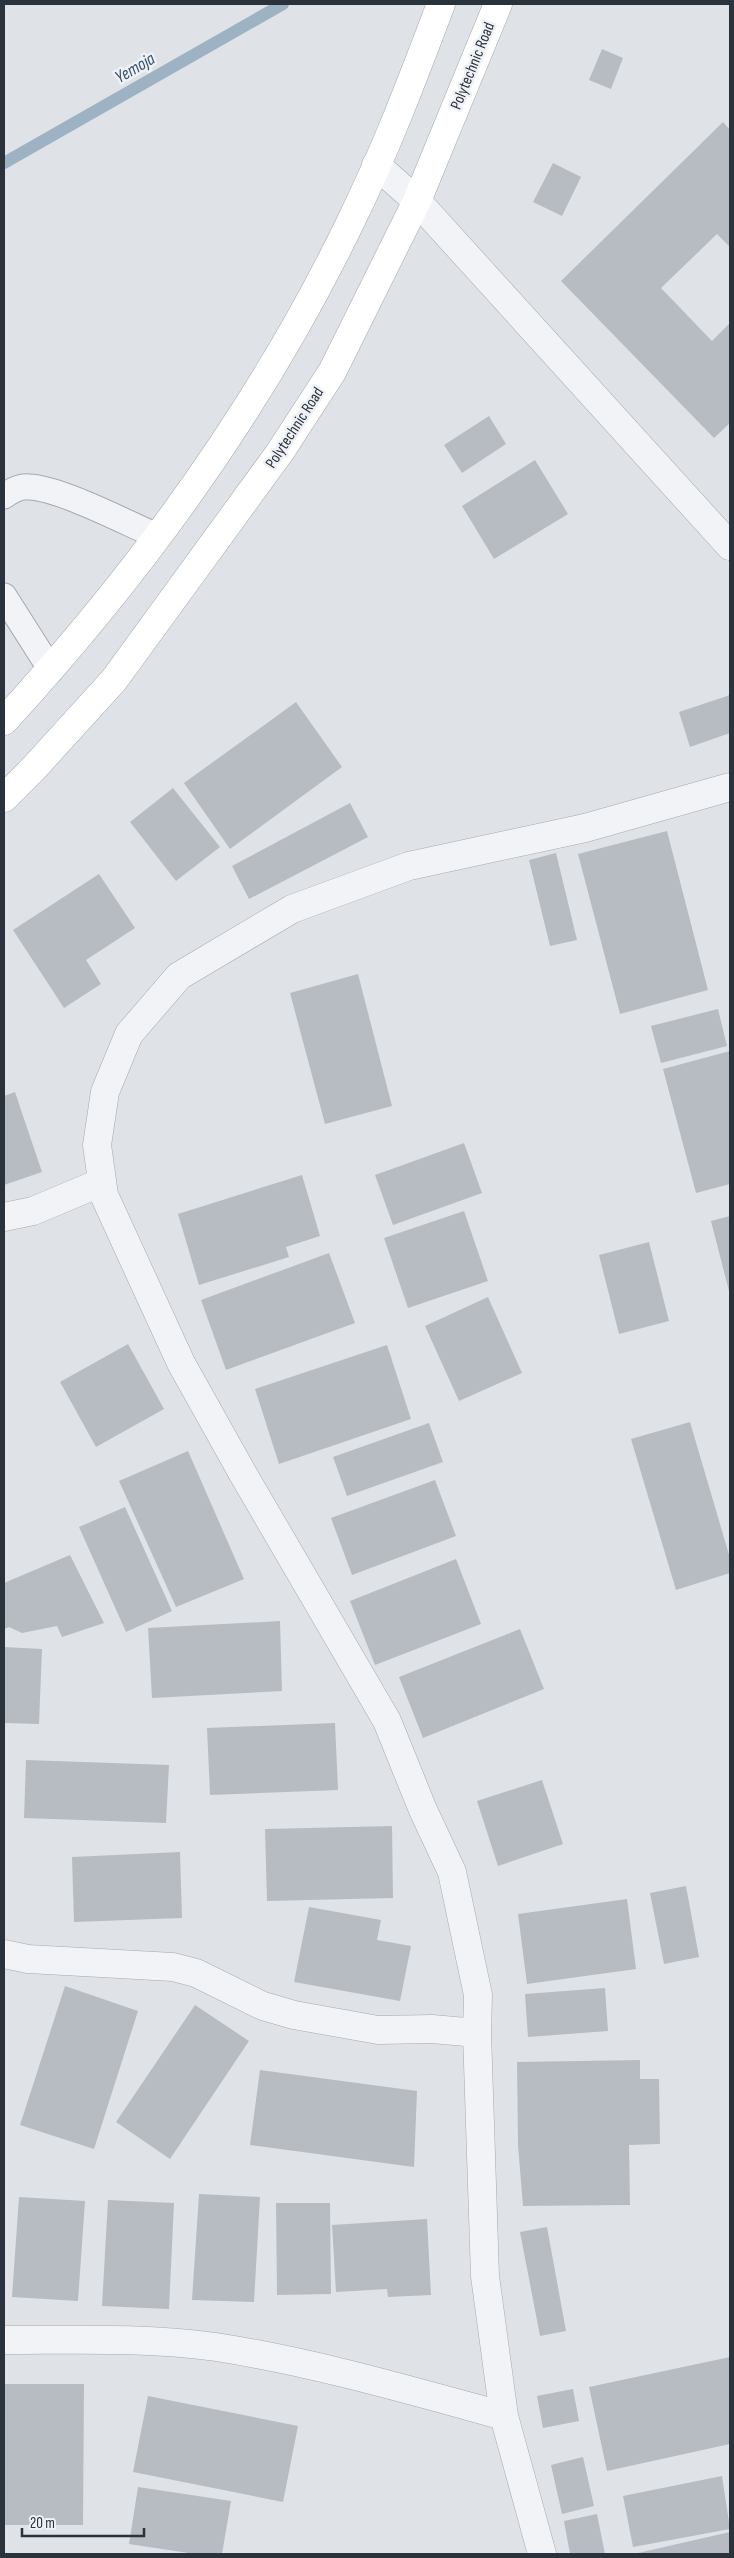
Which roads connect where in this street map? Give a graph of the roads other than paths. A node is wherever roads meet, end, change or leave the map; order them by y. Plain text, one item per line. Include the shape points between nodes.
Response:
1 (441, 4) edge
2 (498, 4) edge
3 (376, 165) junction
4 (417, 201) junction
5 (4, 496) edge
6 (157, 536) junction
7 (730, 546) edge
8 (4, 596) edge
9 (51, 670) junction
10 (4, 720) edge
11 (730, 787) edge
12 (4, 798) edge
13 (102, 1182) junction
14 (4, 1217) edge
15 (4, 1954) edge
16 (477, 2033) junction
17 (4, 2340) edge
18 (504, 2416) junction
19 (542, 2554) edge

1 - 3 main road via 398,119
2 - 4 main road, Polytechnic Road
3 - 4 street
3 - 6 main road via 349,225 279,353 229,434
4 - 7 street
4 - 12 main road, Polytechnic Road via 332,372 280,452 114,680
5 - 6 lane via 11,490 28,487 56,493
6 - 9 main road
8 - 9 lane
9 - 10 main road
11 - 13 street via 585,828 409,866 292,909 179,976 129,1034 105,1092 97,1145
13 - 14 street via 33,1211
13 - 16 street via 104,1195 181,1362 387,1721 452,1872 478,1995
15 - 16 street via 28,1959 173,1967 205,1977 263,2006 294,2015 378,2030 432,2029
16 - 18 street via 485,2276
17 - 18 street via 128,2340 215,2347 405,2389
18 - 19 street

